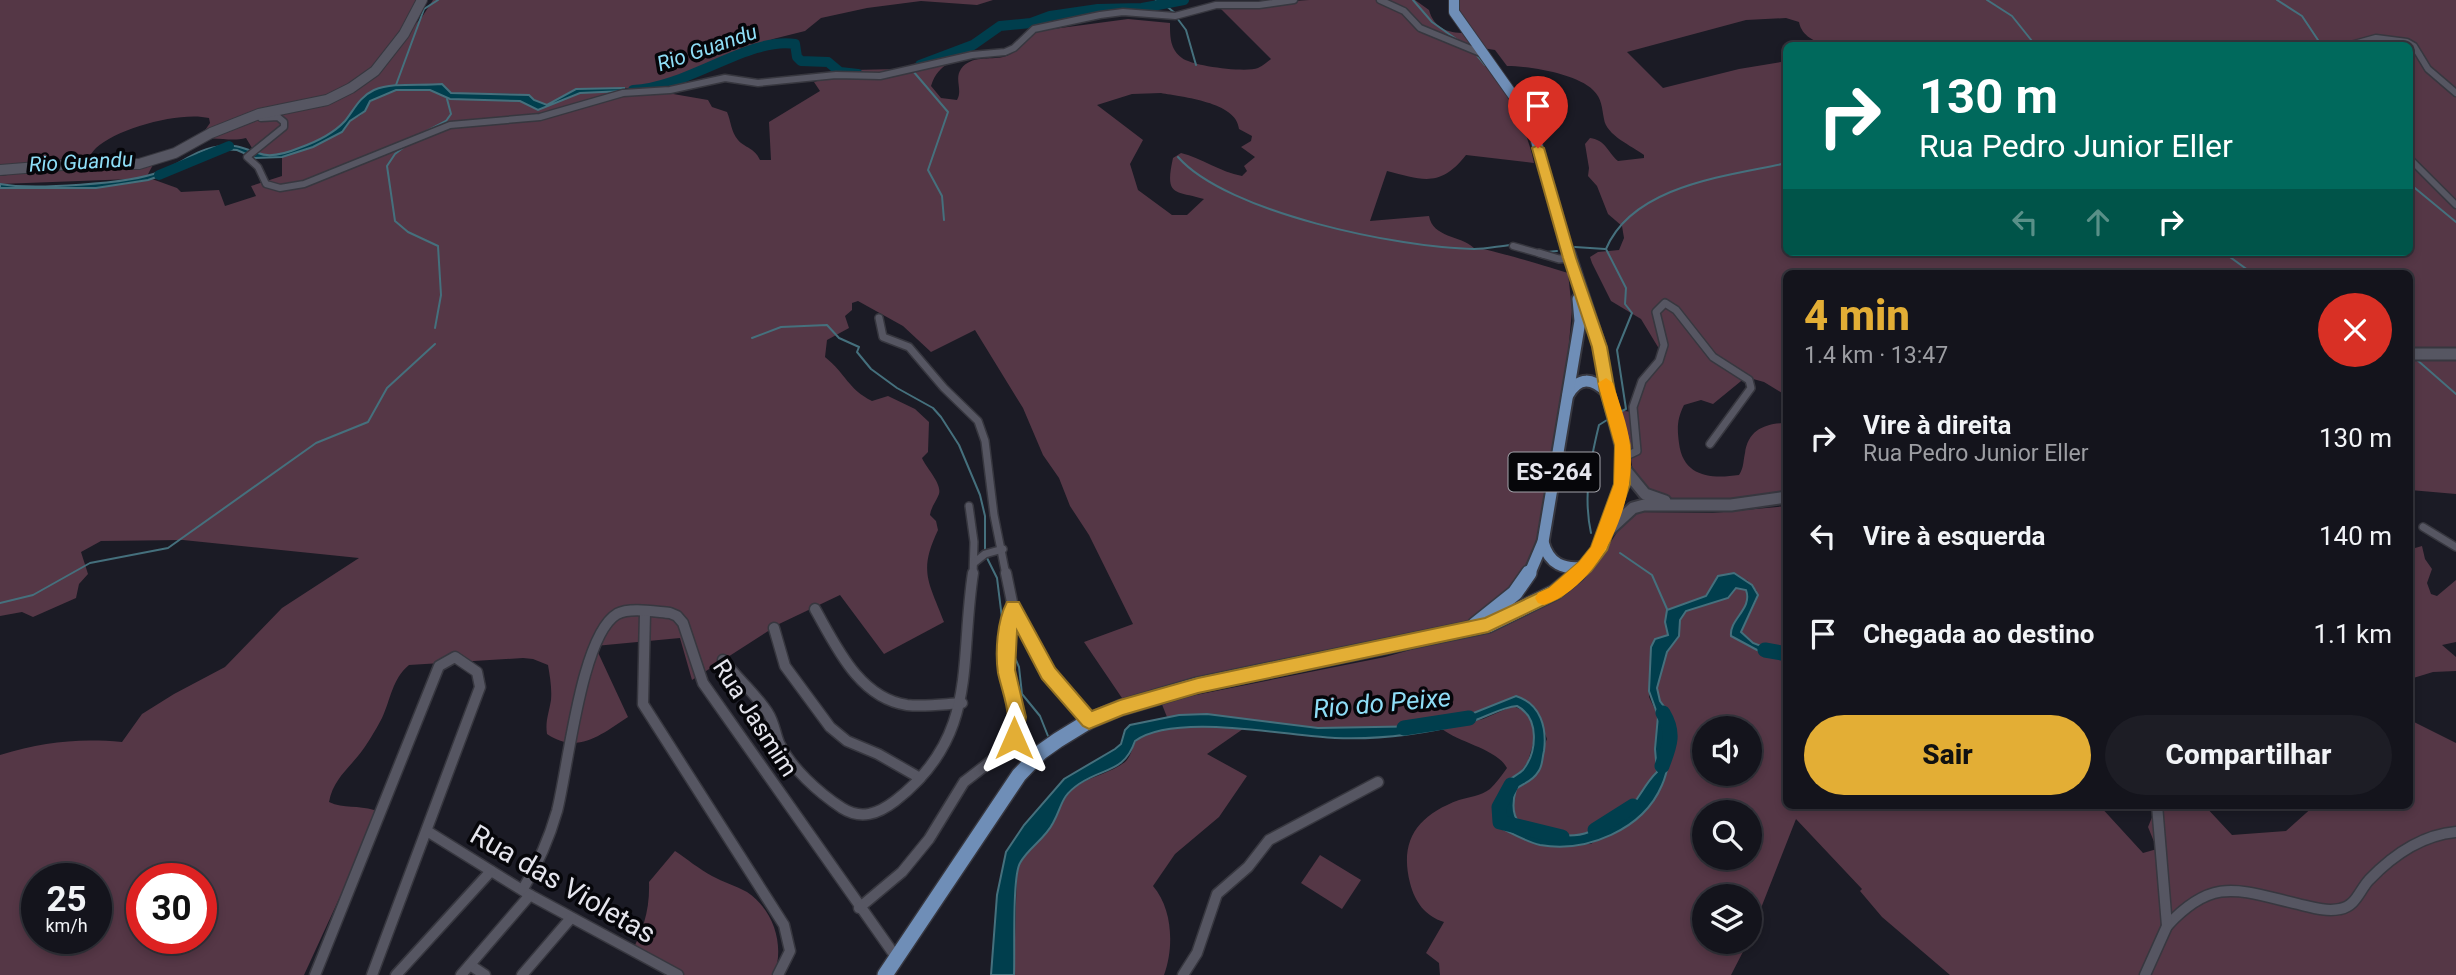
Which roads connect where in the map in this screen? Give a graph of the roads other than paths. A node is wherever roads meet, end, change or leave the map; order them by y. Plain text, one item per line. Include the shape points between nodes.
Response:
1 (422, 0) edge
2 (1294, 0) edge
3 (1380, 0) edge
4 (1454, 0) edge
5 (2362, 42) edge
6 (2407, 42) edge
7 (2413, 45) edge
8 (1483, 54) junction
9 (2456, 93) edge
10 (236, 122) junction
11 (2413, 162) edge
12 (0, 170) edge
13 (2456, 205) edge
14 (1513, 246) dead end
15 (1570, 258) junction
16 (1575, 273) junction
17 (879, 318) dead end
18 (2413, 354) edge
19 (2456, 354) edge
20 (1607, 392) junction
21 (1565, 402) junction
22 (1710, 444) dead end
23 (1623, 462) junction
24 (1783, 498) edge
25 (1731, 505) junction
26 (969, 506) dead end
27 (2423, 527) dead end
28 (1606, 532) junction
29 (1543, 542) junction
30 (2456, 547) edge
31 (1003, 549) junction
32 (975, 562) junction
33 (1585, 567) junction
34 (1013, 607) junction
35 (815, 609) dead end
36 (645, 612) junction
37 (774, 628) dead end
38 (1466, 631) junction
39 (723, 660) dead end
40 (962, 703) junction
41 (1089, 721) junction
42 (920, 778) junction
43 (1378, 782) dead end
44 (2157, 809) edge
45 (427, 831) junction
46 (2456, 832) edge
47 (491, 870) junction
48 (526, 892) junction
49 (859, 908) junction
50 (571, 918) junction
51 (2166, 926) junction
52 (896, 957) junction
53 (470, 965) junction
54 (315, 975) edge
55 (372, 975) edge
56 (396, 975) edge
57 (460, 975) edge
58 (485, 975) edge
59 (522, 975) edge
60 (678, 975) edge
61 (778, 975) edge
62 (885, 975) edge
63 (1183, 975) edge
64 (2145, 975) edge

1 - 10 street via 404,34 362,81 327,100
2 - 10 street via 1216,5 1176,16 1100,15 1034,30 1005,52 880,76 836,75 766,83 708,80 670,90 623,93 540,117 450,125 290,187 266,184 247,155 281,132 285,126 282,119
3 - 8 street via 1404,10 1416,26
4 - 8 main road via 1454,12
5 - 6 street via 2376,38
7 - 9 street via 2428,69
8 - 15 main road via 1522,108 1534,134
10 - 12 street via 175,153 139,164
11 - 13 street
14 - 15 street
15 - 16 main road
16 - 20 main road via 1600,347
16 - 21 main road via 1580,321
17 - 31 street via 883,337 905,345 982,429
18 - 19 street
20 - 21 main road via 1593,381 1579,381 1573,383
20 - 23 main road, ES-264
21 - 29 main road, ES-264
22 - 23 street via 1751,388 1749,380 1713,357 1676,310 1665,303 1656,312 1664,345 1659,361 1642,381 1633,407 1637,451
23 - 25 street via 1636,487 1659,500
23 - 28 main road, ES-264 via 1622,484
24 - 25 street
25 - 28 street via 1644,505 1633,508
26 - 32 street
27 - 30 street
28 - 33 main road, ES-264
29 - 33 main road via 1553,563 1571,569
29 - 38 main road, ES-264 via 1515,593
31 - 32 street
31 - 34 street
32 - 40 street
33 - 38 main road, ES-264 via 1555,592
34 - 41 street via 1048,674
34 - 49 street via 1006,670 1017,717 1014,738 1000,755 964,782 900,876
35 - 40 street via 862,680 882,696 903,704
36 - 48 street, Rua Jasmim via 615,615 596,647 584,677 548,840
36 - 49 street, Rua Jasmim via 675,615 682,621 703,683
36 - 61 street via 643,704 791,939 791,957
37 - 42 street via 785,666 830,727 847,741
38 - 41 main road, ES-264 via 1198,685
39 - 42 street via 770,717 789,758 839,806 862,816 873,815
40 - 42 street via 951,738
41 - 52 main road, ES-264 via 1041,752 1019,775
43 - 63 street via 1269,840 1248,867 1217,894 1197,953
44 - 51 street
45 - 47 street, Rua das Violetas
45 - 54 street via 481,682 471,666 455,657 439,666
45 - 55 street
46 - 51 street via 2427,837 2412,847 2367,883 2346,908 2210,890 2183,906
47 - 48 street, Rua das Violetas
47 - 56 street
48 - 50 street, Rua das Violetas
48 - 53 street
49 - 52 street, Rua Jasmim
50 - 59 street
50 - 60 street, Rua das Violetas
51 - 64 street
52 - 62 main road, ES-264
53 - 57 street
53 - 58 street

